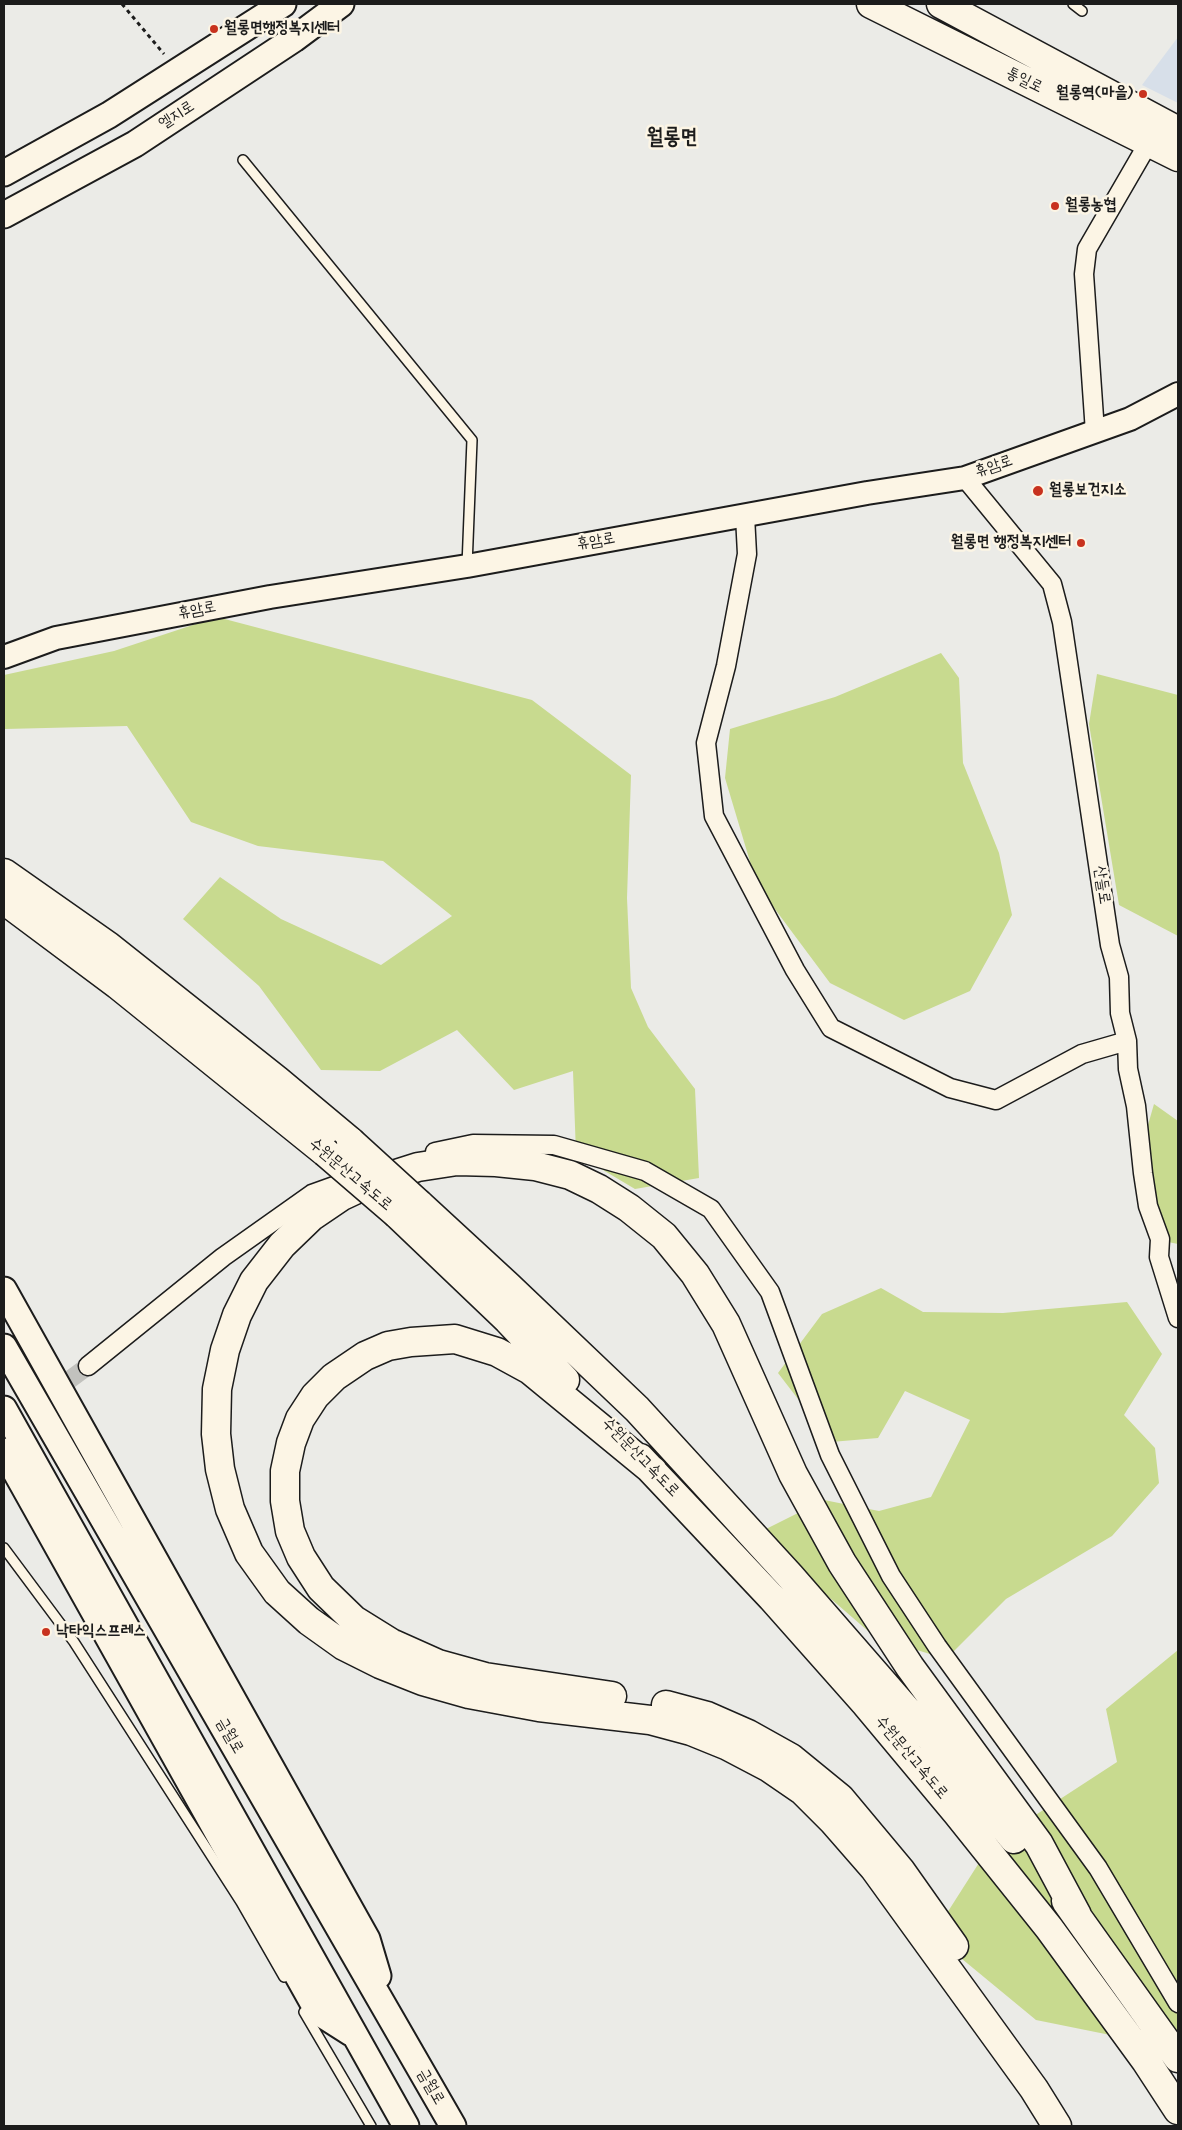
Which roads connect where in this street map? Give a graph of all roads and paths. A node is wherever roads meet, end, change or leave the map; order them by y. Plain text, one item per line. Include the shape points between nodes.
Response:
1 (122, 4) edge
2 (283, 4) edge
3 (341, 4) edge
4 (871, 4) edge
5 (940, 4) edge
6 (1073, 4) edge
7 (1082, 10) dead end
8 (179, 72) junction
9 (1178, 131) edge
10 (1149, 142) junction
11 (1178, 157) edge
12 (243, 160) dead end
13 (4, 173) edge
14 (4, 215) edge
15 (1178, 394) edge
16 (1094, 432) junction
17 (965, 478) junction
18 (745, 516) junction
19 (467, 566) junction
20 (4, 657) edge
21 (4, 873) edge
22 (4, 900) edge
23 (1127, 1041) junction
24 (408, 1209) junction
25 (4, 1290) edge
26 (1178, 1318) edge
27 (4, 1346) edge
28 (88, 1366) tunnel mouth
29 (4, 1409) edge
30 (4, 1451) edge
31 (653, 1472) junction
32 (4, 1548) edge
33 (1077, 1914) junction
34 (291, 1988) dead end
35 (1178, 2003) edge
36 (301, 2005) dead end
37 (390, 2017) junction
38 (355, 2036) junction
39 (1178, 2058) edge
40 (1178, 2110) edge
41 (371, 2126) edge
42 (406, 2126) edge
43 (453, 2126) edge
44 (1057, 2126) edge
45 (1074, 2126) edge

1 - 8 path
2 - 8 main road
3 - 14 main road, 엘지로 via 135,144
4 - 10 main road, 통일로
5 - 9 main road, 통일로
6 - 7 lane
8 - 13 main road via 110,115
10 - 11 main road, 통일로
10 - 16 street via 1087,250 1084,274
12 - 19 lane via 472,440
15 - 16 street, 휴암로 via 1130,419
16 - 17 street, 휴암로
17 - 18 street, 휴암로
17 - 23 street, 산들로 via 1052,584 1068,655 1110,945 1119,977 1120,1013
18 - 19 street, 휴암로
18 - 23 street via 747,554 726,666 706,743 714,816 795,970 831,1028 950,1088 996,1100 1082,1054
19 - 20 street, 휴암로 via 270,597 56,638
21 - 24 main road, 수원문산고속도로, bridge via 108,946 278,1081 351,1142
22 - 24 main road, 수원문산고속도로, bridge via 118,985 325,1152
23 - 26 street, 산들로 via 1128,1069 1136,1106 1148,1206 1160,1239 1159,1258
24 - 31 main road, 수원문산고속도로
24 - 33 main road, 수원문산고속도로 via 508,1286 637,1408 931,1738
25 - 37 main road via 367,1939
27 - 37 main road, 금월로
28 - 35 street via 223,1257 312,1194 413,1157 473,1144 554,1145 645,1171 711,1209 770,1292 830,1455 891,1576 936,1646 1098,1868
29 - 38 main road
30 - 38 main road via 318,2012
31 - 40 main road, 수원문산고속도로 via 778,1605 957,1813 1049,1928
31 - 45 main road via 530,1370 497,1352 455,1339 411,1342 388,1346 365,1356 334,1377 315,1396 290,1443 285,1471 285,1501 290,1531 301,1557 321,1588 354,1620 391,1644 438,1664 485,1677 663,1704 707,1716 791,1758 840,1798 902,1871 1052,2085
32 - 34 lane via 74,1642 241,1902
33 - 39 main road, 수원문산고속도로
33 - 44 main road via 1039,1844 910,1667 842,1562 793,1474 726,1324 695,1274 664,1236 629,1208 570,1175 534,1166 457,1161 418,1167 374,1181 342,1196 311,1217 282,1246 254,1281 237,1315 217,1389 216,1434 230,1509 250,1553 277,1592 309,1622 344,1646 423,1681 469,1694 530,1705 650,1720 728,1746 768,1767 803,1791 874,1868 1034,2089
36 - 41 lane
37 - 43 main road, 금월로
38 - 42 main road

